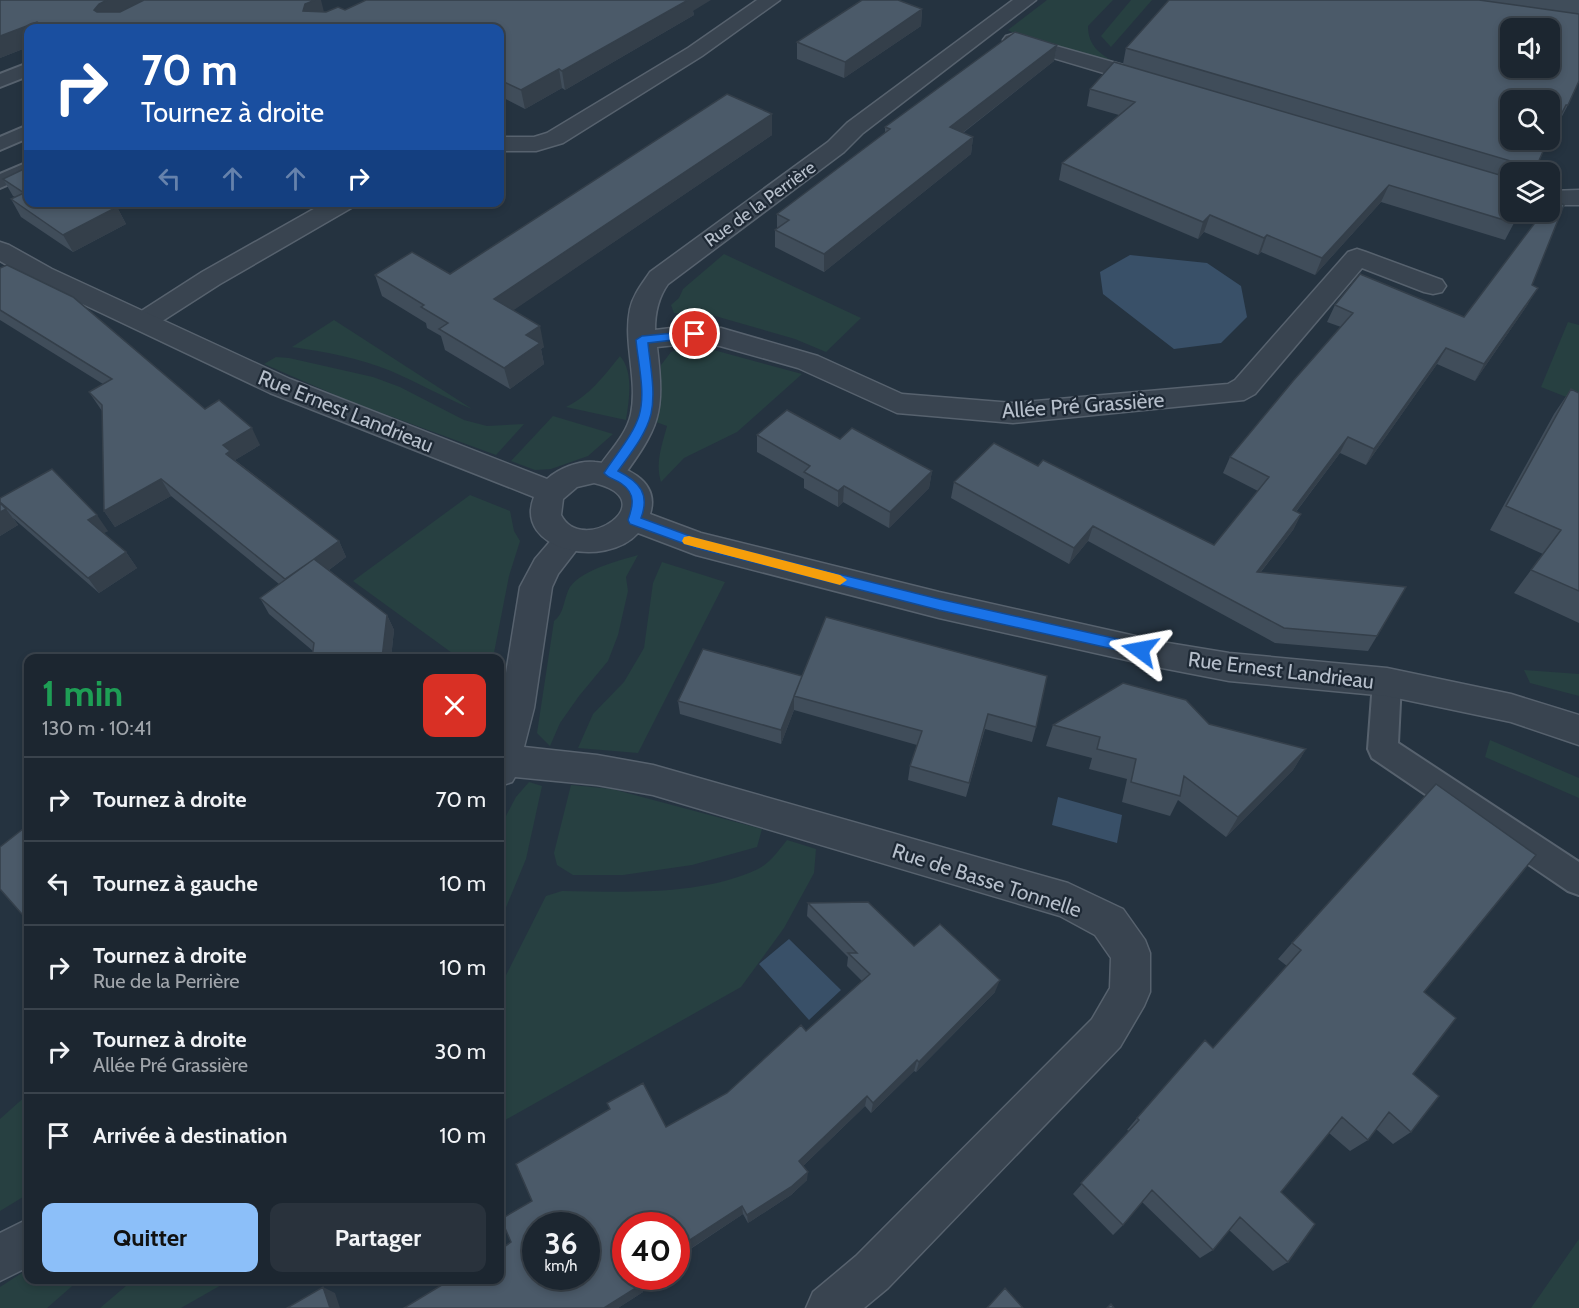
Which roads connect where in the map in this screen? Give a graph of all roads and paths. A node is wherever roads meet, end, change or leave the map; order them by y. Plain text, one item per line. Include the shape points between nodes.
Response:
1 (770, 0) edge
2 (1026, 0) edge
3 (986, 32) junction
4 (24, 71) edge
5 (0, 81) edge
6 (1169, 85) edge
7 (24, 133) edge
8 (0, 144) edge
9 (504, 144) edge
10 (24, 170) edge
11 (0, 182) edge
12 (1579, 197) edge
13 (1560, 198) edge
14 (335, 207) edge
15 (0, 250) edge
16 (1433, 286) dead end
17 (144, 321) junction
18 (642, 340) junction
19 (610, 473) junction
20 (550, 492) junction
21 (634, 520) junction
22 (570, 539) junction
23 (1387, 682) junction
24 (1579, 730) edge
25 (504, 755) edge
26 (504, 766) edge
27 (1579, 880) edge
28 (24, 1244) edge
29 (0, 1259) edge
30 (829, 1308) edge

1 - 9 street via 695,52 555,138 536,144
2 - 3 street, Rue de la Perrière
3 - 6 street
3 - 18 street, Rue de la Perrière via 659,278 647,296
4 - 5 lane
7 - 8 lane
10 - 11 lane
12 - 13 street
14 - 17 street
15 - 17 street, Rue Ernest Landrieau
16 - 18 street, Allée Pré Grassière via 1357,257 1245,387 1234,393 1013,413 897,403 808,362 721,337 695,334
17 - 20 street, Rue Ernest Landrieau via 324,405
18 - 19 street, Rue de la Perrière via 645,416
19 - 20 street via 579,474
19 - 21 street via 636,490 640,505
20 - 22 street via 545,505 546,519 554,531
21 - 22 street via 607,539
21 - 23 street, Rue Ernest Landrieau via 696,543 939,605 1162,655 1229,667
22 - 25 street via 546,567 536,586 517,708
23 - 24 street, Rue Ernest Landrieau via 1511,708
23 - 27 lane via 1383,749
26 - 30 street, Rue de Basse Tonnelle via 562,765 653,780 1068,901 1109,922 1131,953 1130,992 1106,1033 872,1272
28 - 29 street

